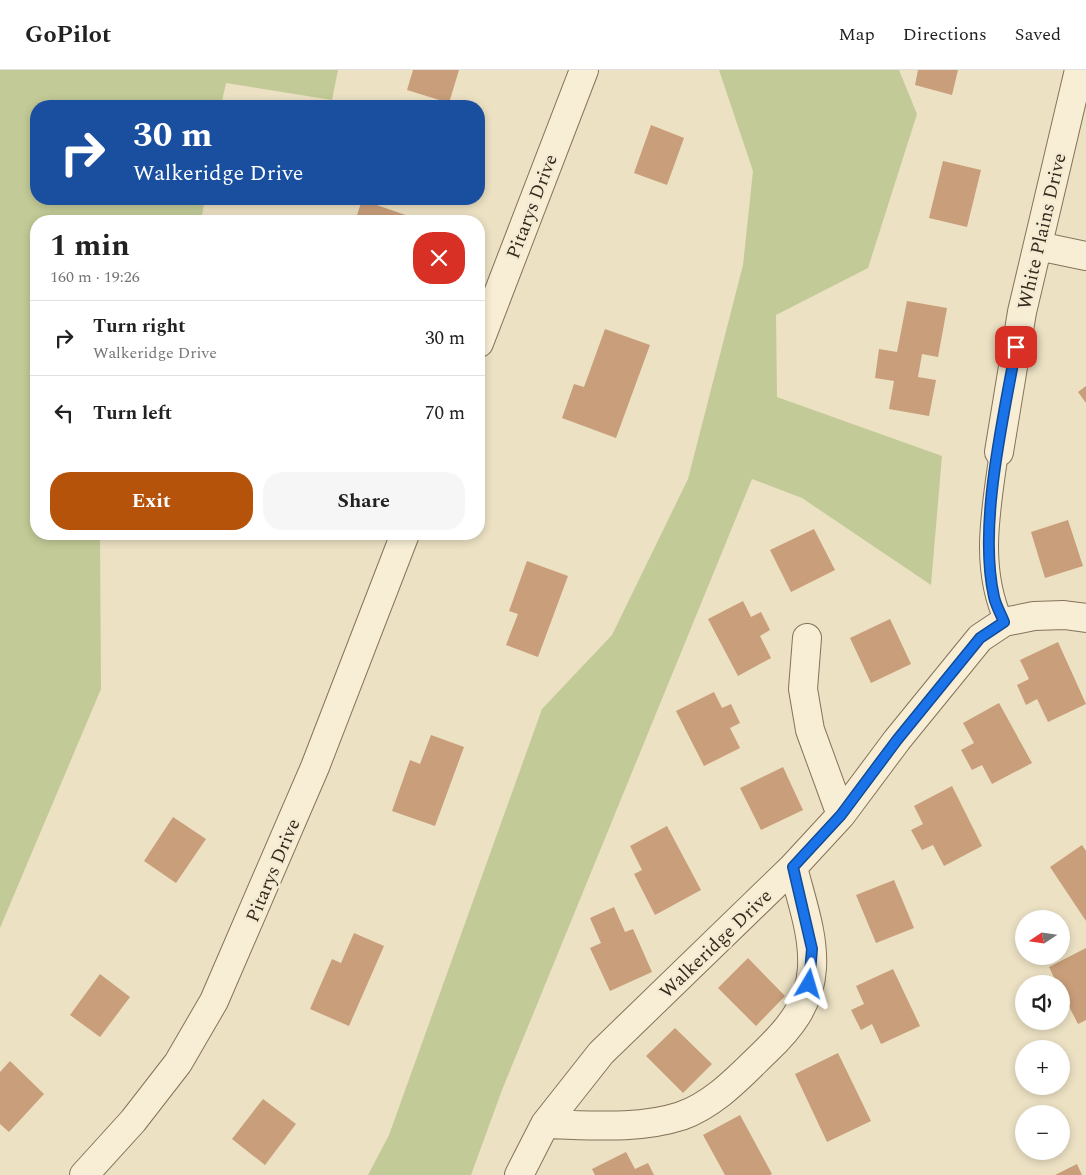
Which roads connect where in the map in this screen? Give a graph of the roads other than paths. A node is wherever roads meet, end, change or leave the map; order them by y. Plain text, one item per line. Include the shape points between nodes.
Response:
1 (584, 70) edge
2 (1079, 70) edge
3 (1038, 246) junction
4 (1086, 256) edge
5 (485, 327) edge
6 (999, 452) joint
7 (403, 540) edge
8 (1086, 618) edge
9 (1004, 622) junction
10 (807, 638) dead end
11 (841, 815) junction
12 (793, 867) junction
13 (544, 1124) junction
14 (84, 1175) edge
15 (519, 1175) edge

1 - 5 street, Pitarys Drive
2 - 3 street, White Plains Drive
3 - 4 street
3 - 6 street, White Plains Drive via 1022,312
6 - 9 lane via 989,522 989,563 994,599
7 - 14 street, Pitarys Drive via 315,767 214,1001 178,1063
8 - 9 street, Walkeridge Drive via 1034,616
9 - 11 street, Walkeridge Drive via 980,638
10 - 11 street via 803,689 810,730
11 - 12 street, Walkeridge Drive
12 - 13 street, Walkeridge Drive via 601,1053
12 - 13 street via 808,928 812,969 806,998 783,1034 732,1084 706,1103 680,1116 613,1126
13 - 15 street, Walkeridge Drive

